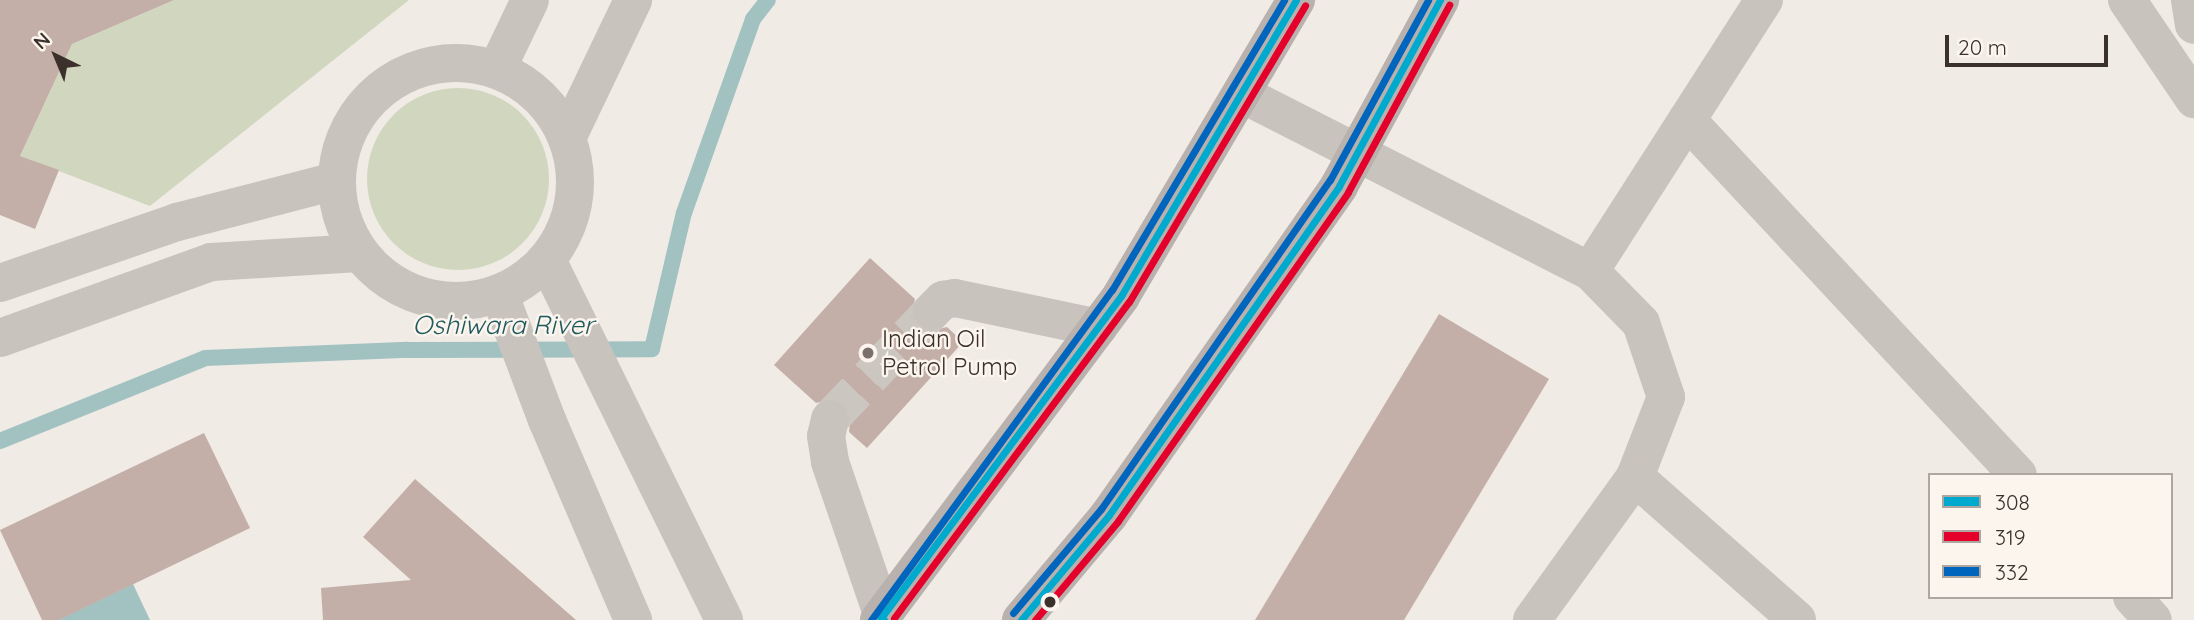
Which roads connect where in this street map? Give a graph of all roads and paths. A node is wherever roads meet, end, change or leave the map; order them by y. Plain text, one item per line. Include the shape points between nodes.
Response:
1 (530, 0) edge
2 (633, 0) edge
3 (1296, 0) edge
4 (1440, 0) edge
5 (1764, 0) edge
6 (2127, 0) edge
7 (2190, 0) edge
8 (2194, 24) edge
9 (497, 69) junction
10 (1242, 94) junction
11 (2194, 99) edge
12 (1687, 120) junction
13 (567, 138) junction
14 (1361, 152) junction
15 (336, 181) junction
16 (359, 253) junction
17 (547, 260) junction
18 (1590, 271) junction
19 (0, 284) edge
20 (505, 309) junction
21 (932, 311) tunnel mouth
22 (5, 324) edge
23 (1098, 328) junction
24 (830, 419) tunnel mouth
25 (2016, 473) edge
26 (1635, 477) junction
27 (2134, 599) edge
28 (882, 619) edge
29 (633, 620) edge
30 (724, 620) edge
31 (1021, 620) edge
32 (1532, 620) edge
33 (1797, 620) edge
34 (2153, 620) edge

1 - 9 street
2 - 13 street
3 - 10 main road
4 - 14 main road
5 - 12 street
6 - 11 street
7 - 8 street
9 - 13 street via 531,87 557,115
9 - 15 street via 460,61 422,67 387,83 360,110 342,144
10 - 14 street
10 - 23 main road
12 - 18 street
12 - 25 street
13 - 17 street via 576,188 567,227
14 - 18 street
14 - 31 main road via 1109,515
15 - 16 street via 342,219
15 - 19 street via 177,222
16 - 20 street via 384,278 414,294
16 - 22 street via 212,262
17 - 20 street
17 - 30 street
18 - 26 street via 1641,323 1666,397
20 - 29 street
21 - 23 street via 943,300 955,298
23 - 28 main road
24 - 28 street via 826,447
26 - 32 street
26 - 33 street
27 - 34 street

